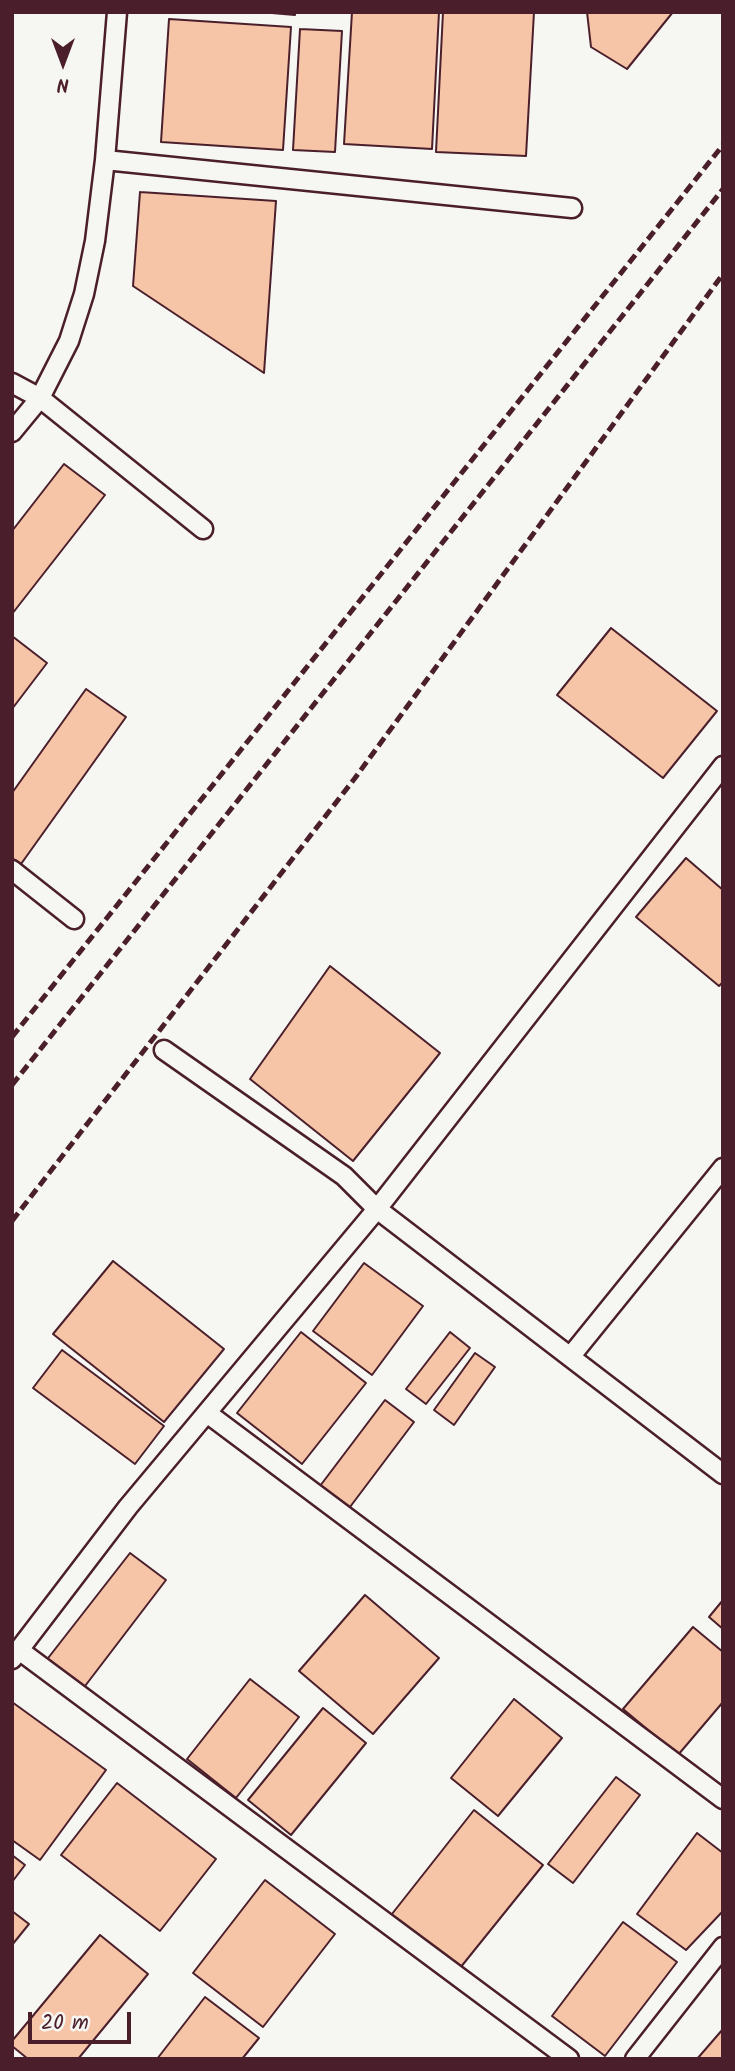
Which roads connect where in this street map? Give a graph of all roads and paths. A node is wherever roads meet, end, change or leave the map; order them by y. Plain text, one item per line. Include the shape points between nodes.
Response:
1 (117, 12) edge
2 (105, 160) junction
3 (572, 208) dead end
4 (12, 383) edge
5 (40, 398) junction
6 (12, 432) edge
7 (203, 529) dead end
8 (723, 766) edge
9 (12, 870) edge
10 (74, 919) dead end
11 (164, 1050) dead end
12 (723, 1168) edge
13 (377, 1209) junction
14 (570, 1357) junction
15 (208, 1413) junction
16 (723, 1474) edge
17 (16, 1655) edge
18 (723, 1799) edge
19 (723, 1947) edge
20 (569, 2059) edge
21 (635, 2059) edge

1 - 2 lane
2 - 3 lane
2 - 5 lane via 83,294 69,341
4 - 5 lane
5 - 6 lane
5 - 7 lane
8 - 13 lane
9 - 10 lane
11 - 13 lane via 344,1176
12 - 14 lane
13 - 14 lane
13 - 15 lane
14 - 16 lane
15 - 17 lane via 128,1507
15 - 18 lane
17 - 20 lane
19 - 21 lane

